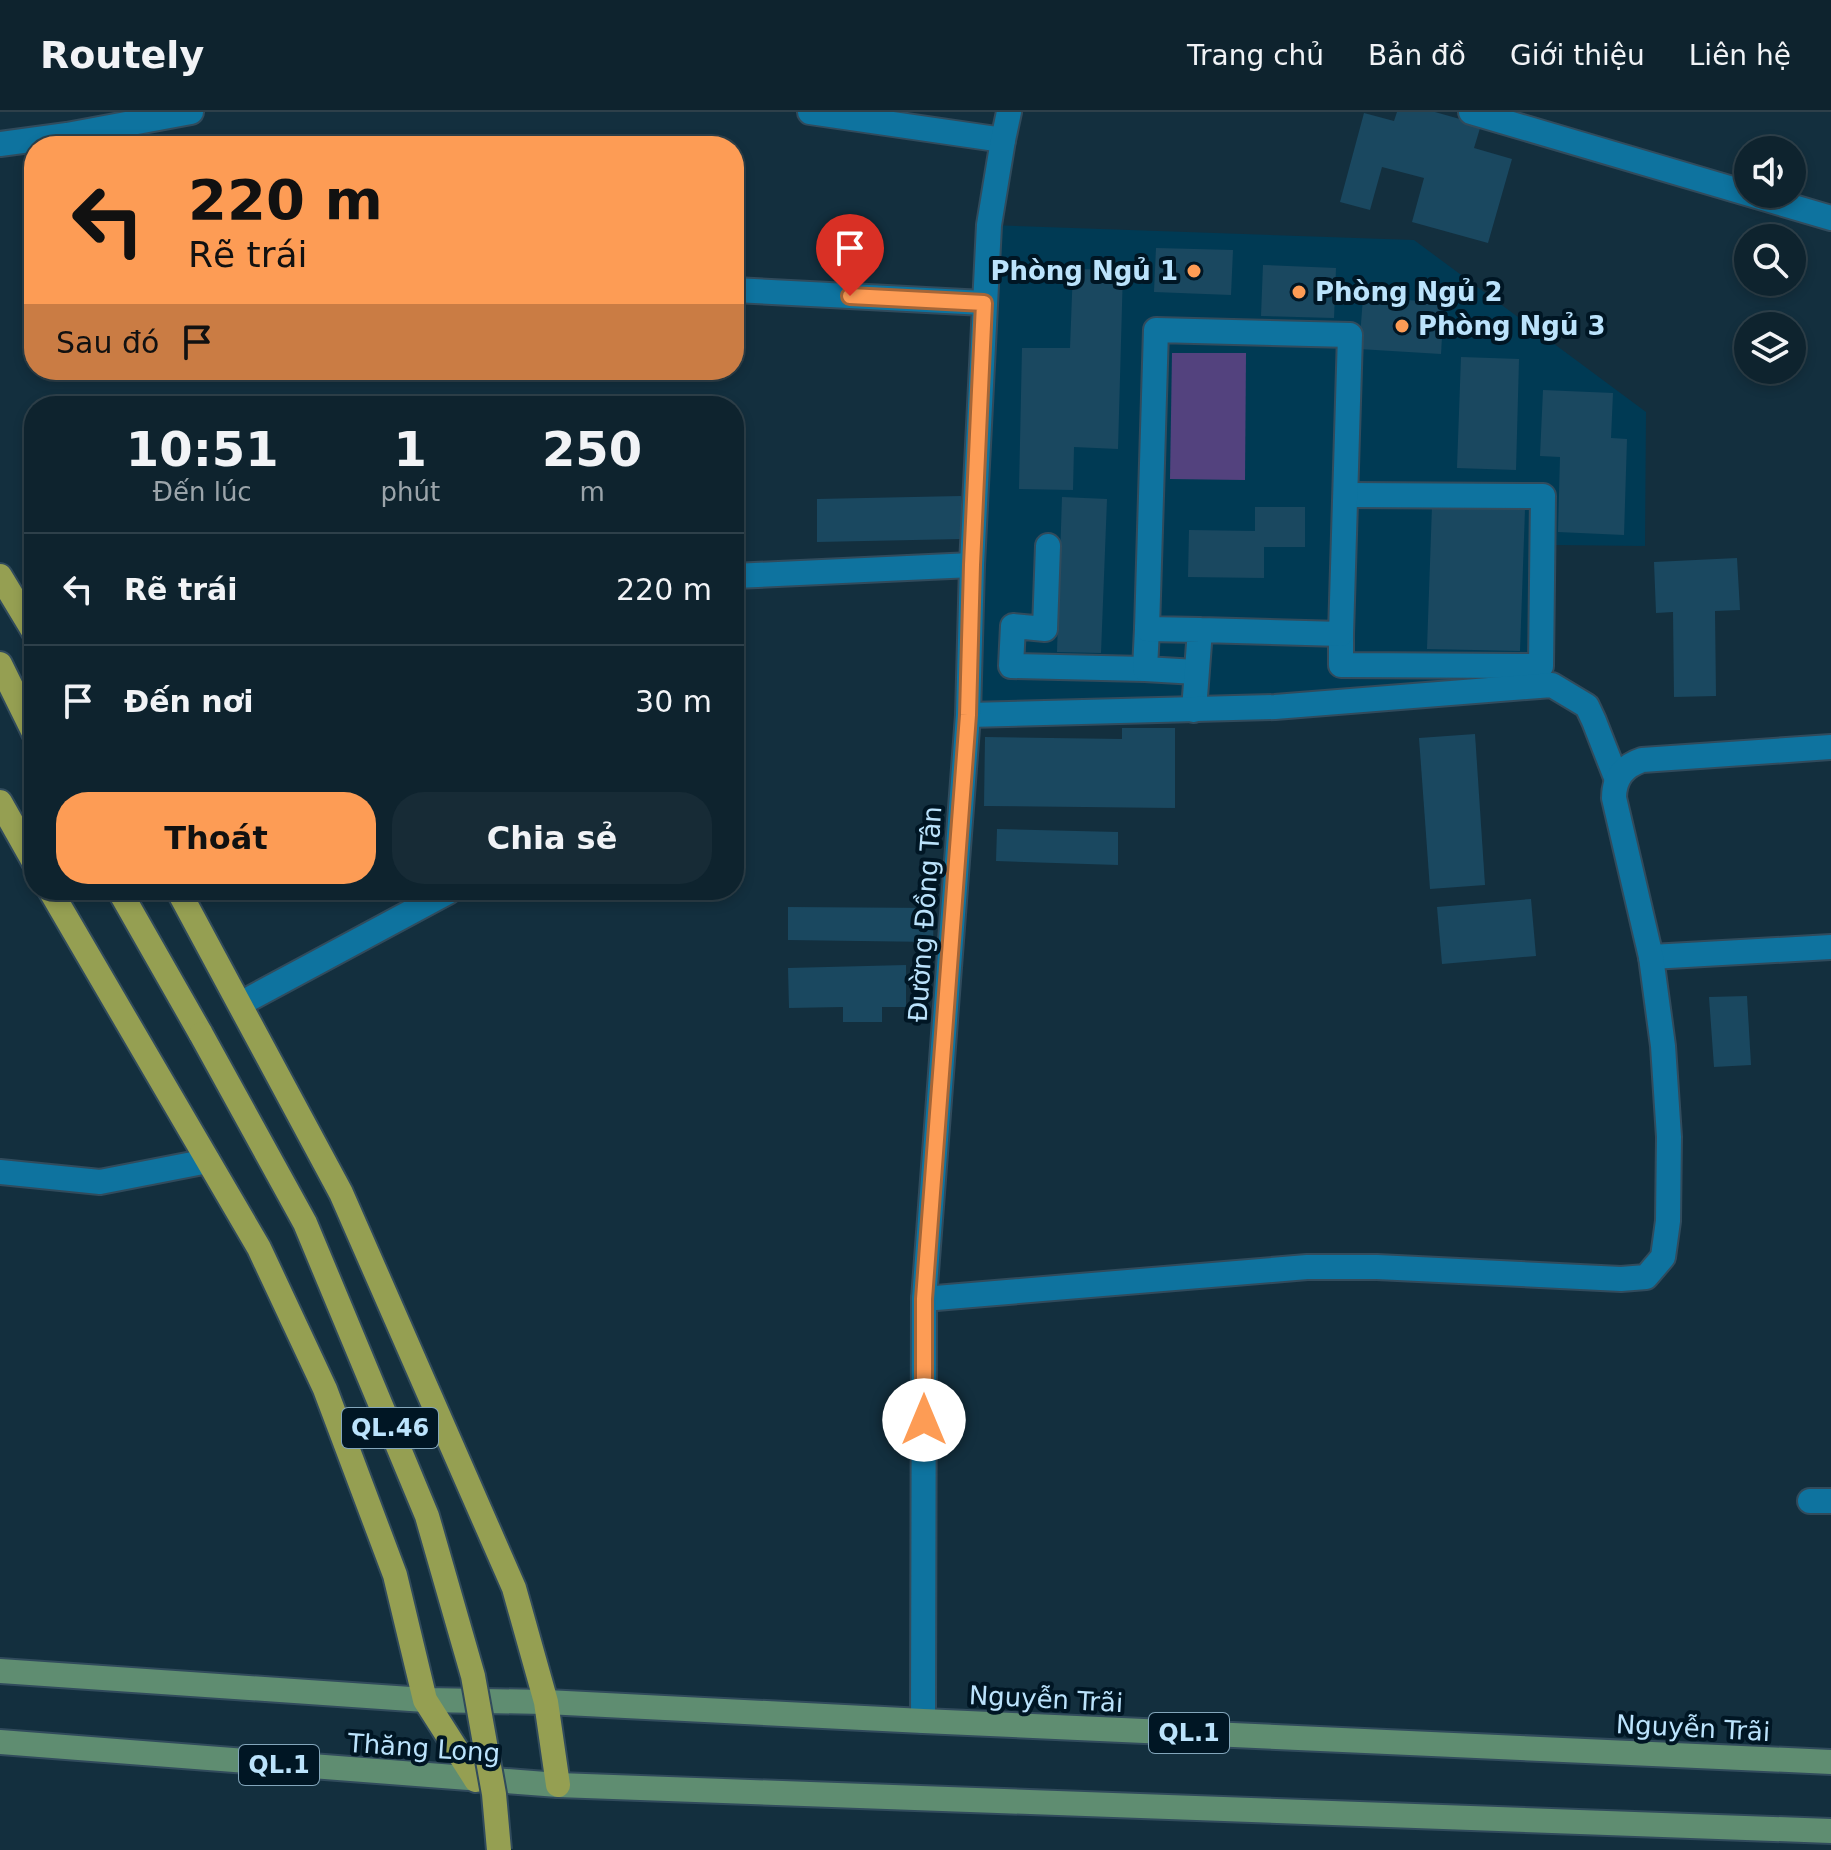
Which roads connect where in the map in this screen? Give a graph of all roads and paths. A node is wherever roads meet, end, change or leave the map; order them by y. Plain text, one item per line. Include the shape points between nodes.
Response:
1 (191, 112) edge
2 (810, 112) edge
3 (1009, 112) edge
4 (1471, 112) edge
5 (60, 136) edge
6 (1003, 140) junction
7 (24, 141) edge
8 (0, 144) edge
9 (1831, 218) edge
10 (744, 291) edge
11 (984, 303) junction
12 (1346, 495) junction
13 (1048, 546) dead end
14 (972, 565) junction
15 (0, 576) edge
16 (744, 576) edge
17 (24, 602) edge
18 (1045, 629) junction
19 (1147, 629) junction
20 (1200, 630) junction
21 (1341, 634) junction
22 (0, 664) edge
23 (1047, 667) junction
24 (1145, 669) junction
25 (1196, 672) junction
26 (0, 677) edge
27 (1194, 710) junction
28 (24, 714) edge
29 (968, 715) junction
30 (24, 717) edge
31 (1831, 747) edge
32 (1617, 780) junction
33 (0, 802) edge
34 (24, 844) edge
35 (56, 900) edge
36 (125, 900) edge
37 (183, 900) edge
38 (433, 900) edge
39 (1831, 947) edge
40 (1651, 957) junction
41 (240, 1004) junction
42 (208, 1161) junction
43 (0, 1172) edge
44 (924, 1299) junction
45 (0, 1671) edge
46 (425, 1700) junction
47 (546, 1702) junction
48 (923, 1721) junction
49 (0, 1742) edge
50 (1831, 1762) edge
51 (476, 1780) junction
52 (558, 1785) junction
53 (1831, 1831) edge
54 (499, 1850) edge

1 - 5 street
2 - 6 street
3 - 6 street, Đường Đồng Tân
4 - 9 street
6 - 11 street, Đường Đồng Tân via 989,225
7 - 8 street
10 - 11 street
11 - 14 street, Đường Đồng Tân
12 - 19 street via 1350,335 1156,330
12 - 21 street
12 - 21 street via 1543,496 1541,666 1341,665
13 - 18 street
14 - 16 street
14 - 29 street, Đường Đồng Tân
15 - 17 highway
18 - 23 street
18 - 23 street via 1013,626 1011,666
19 - 20 street
19 - 24 street
20 - 21 street
20 - 25 street
22 - 28 highway
23 - 24 street
24 - 25 street
25 - 27 street
26 - 30 highway
27 - 29 street
27 - 32 street via 1552,685 1587,706
29 - 44 street, Đường Đồng Tân
31 - 32 street via 1642,760
32 - 40 street via 1614,798
33 - 34 highway
35 - 42 highway
36 - 54 highway, QL.46, bridge via 305,1223 427,1516 473,1676
37 - 41 highway
38 - 41 street
39 - 40 street
40 - 44 street via 1669,1137 1668,1221 1663,1257 1646,1277 1307,1267
41 - 47 highway via 341,1193 514,1588
42 - 43 street via 100,1182
42 - 46 highway via 259,1248 325,1389 395,1575
44 - 48 street, Đường Đồng Tân
45 - 46 main road, Thăng Long / QL.1
46 - 47 main road, Thăng Long / QL.1
46 - 51 highway
47 - 48 main road, Nguyễn Trãi / QL.1
47 - 52 highway
48 - 50 main road, Nguyễn Trãi / QL.1
49 - 51 main road, Thăng Long / QL.1
51 - 52 main road, Thăng Long / QL.1
52 - 53 main road, QL.1

